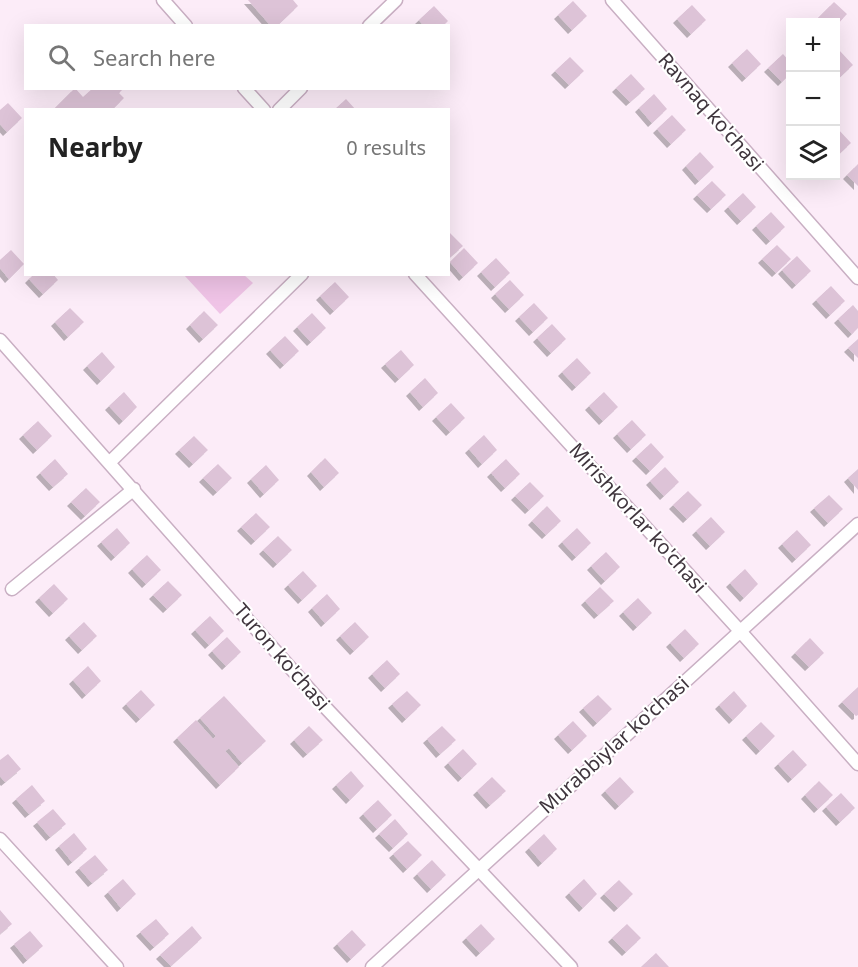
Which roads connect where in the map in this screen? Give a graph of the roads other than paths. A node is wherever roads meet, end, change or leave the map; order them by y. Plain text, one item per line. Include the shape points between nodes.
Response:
1 (163, 0) edge
2 (396, 0) edge
3 (612, 0) edge
4 (184, 24) edge
5 (371, 24) edge
6 (246, 90) edge
7 (299, 90) edge
8 (262, 108) edge
9 (281, 108) edge
10 (300, 276) edge
11 (417, 276) edge
12 (858, 278) edge
13 (0, 340) edge
14 (111, 462) junction
15 (134, 489) junction
16 (858, 524) edge
17 (12, 589) dead end
18 (740, 631) junction
19 (858, 764) edge
20 (0, 839) edge
21 (479, 867) junction
22 (117, 967) edge
23 (372, 967) edge
24 (571, 967) edge

1 - 4 street
2 - 5 street
3 - 12 street, Ravnaq ko'chasi
6 - 8 street
7 - 9 street
10 - 14 street
11 - 18 street, Mirishkorlar ko'chasi
13 - 14 street, Turon ko'chasi
14 - 15 street, Turon ko'chasi
15 - 17 street
15 - 21 street, Turon ko'chasi via 326,708
16 - 18 street, Murabbiylar ko'chasi
18 - 19 street, Mirishkorlar ko'chasi
18 - 21 street, Murabbiylar ko'chasi
20 - 22 street
21 - 23 street, Murabbiylar ko'chasi
21 - 24 street, Turon ko'chasi

